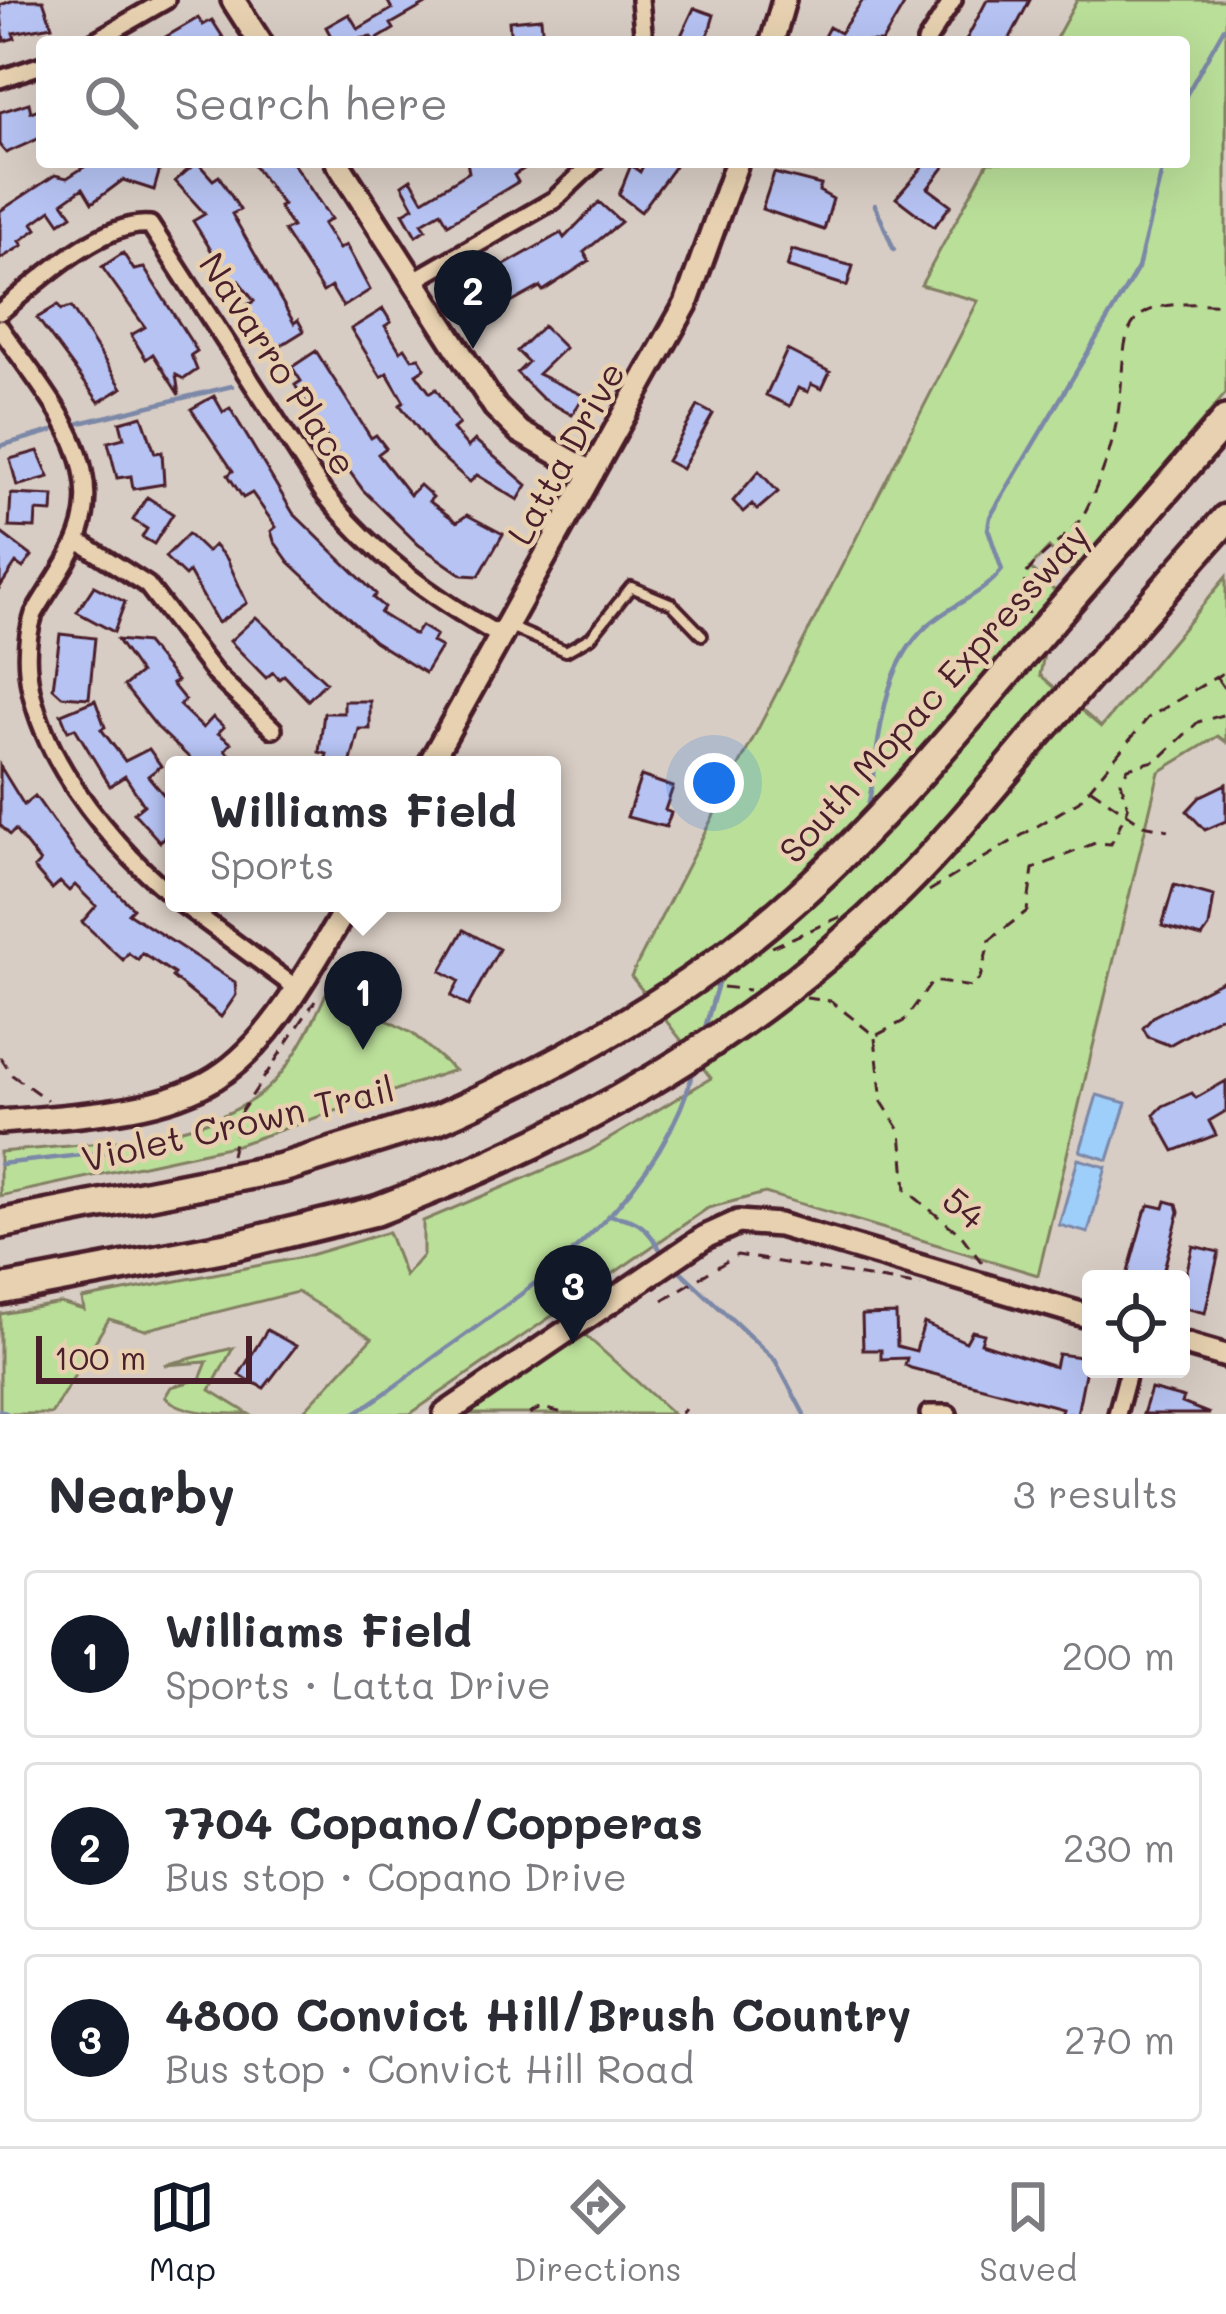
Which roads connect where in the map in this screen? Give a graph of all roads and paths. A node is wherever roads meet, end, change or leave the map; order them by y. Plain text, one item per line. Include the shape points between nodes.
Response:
1 (166, 0) edge
2 (233, 0) edge
3 (640, 0) edge
4 (784, 0) edge
5 (953, 0) edge
6 (103, 36) edge
7 (256, 36) edge
8 (643, 36) edge
9 (774, 36) edge
10 (930, 36) edge
11 (36, 67) edge
12 (0, 80) edge
13 (341, 168) edge
14 (588, 168) edge
15 (735, 168) edge
16 (413, 281) junction
17 (1226, 305) edge
18 (0, 312) edge
19 (0, 328) edge
20 (1226, 420) edge
21 (592, 473) junction
22 (1226, 519) edge
23 (80, 542) junction
24 (1022, 626) dead end
25 (505, 631) junction
26 (702, 635) dead end
27 (1226, 671) edge
28 (1216, 676) junction
29 (1226, 692) edge
30 (1226, 714) edge
31 (272, 729) dead end
32 (434, 756) edge
33 (1090, 788) junction
34 (1126, 814) junction
35 (1169, 830) dead end
36 (165, 889) edge
37 (917, 898) dead end
38 (193, 912) edge
39 (345, 912) edge
40 (858, 912) dead end
41 (761, 952) dead end
42 (716, 986) dead end
43 (762, 992) dead end
44 (307, 996) junction
45 (808, 998) dead end
46 (875, 1036) junction
47 (0, 1057) edge
48 (53, 1104) dead end
49 (0, 1122) edge
50 (231, 1157) dead end
51 (0, 1224) edge
52 (985, 1286) junction
53 (0, 1289) edge
54 (932, 1289) dead end
55 (663, 1300) dead end
56 (1082, 1314) edge
57 (1190, 1346) edge
58 (1226, 1356) edge
59 (1127, 1378) edge
60 (445, 1414) edge
61 (529, 1414) edge
62 (569, 1414) edge
63 (929, 1414) edge
64 (948, 1414) edge
65 (1117, 1414) edge

1 - 6 street
2 - 7 street
3 - 8 street
4 - 9 street
5 - 10 street
11 - 12 street
13 - 16 street
14 - 16 street via 554,200
15 - 21 street, Latta Drive via 686,304
16 - 21 street via 495,407 520,432
17 - 24 path via 1161,306 1136,320 1123,341 1116,428 1088,506 1024,577 1030,611
18 - 25 street, Navarro Place via 120,227 150,225 354,530 432,597
19 - 23 street via 83,468
20 - 51 highway, South Mopac Expressway, bridge via 910,784 797,898 610,1034 436,1120 282,1168
21 - 25 street, Latta Drive
22 - 53 highway, bridge via 901,888 703,1052 528,1151 376,1210
23 - 31 street via 147,584 215,674
23 - 36 street via 22,643 25,710 40,747 116,845
25 - 26 lane via 566,651 592,637 631,586 672,604
25 - 32 street, Latta Drive
27 - 28 path
28 - 29 path
28 - 33 path via 1148,718
30 - 34 path via 1198,722 1158,760 1128,768 1121,781
33 - 34 path
33 - 37 path
34 - 35 path
34 - 46 path via 1111,844 1033,869 1027,911 990,940 972,987 933,981 904,1021
38 - 44 street
39 - 44 street
40 - 41 path
42 - 43 path
44 - 49 street via 237,1065 182,1096 128,1112
44 - 50 path via 241,1112
45 - 46 path via 831,1001
46 - 52 path, 54 via 882,1102 901,1132 906,1190 980,1253
47 - 48 path
52 - 56 street
52 - 60 street via 779,1226 738,1222 704,1237
54 - 55 path via 737,1255
57 - 58 street
59 - 65 street
61 - 62 path
63 - 64 street

